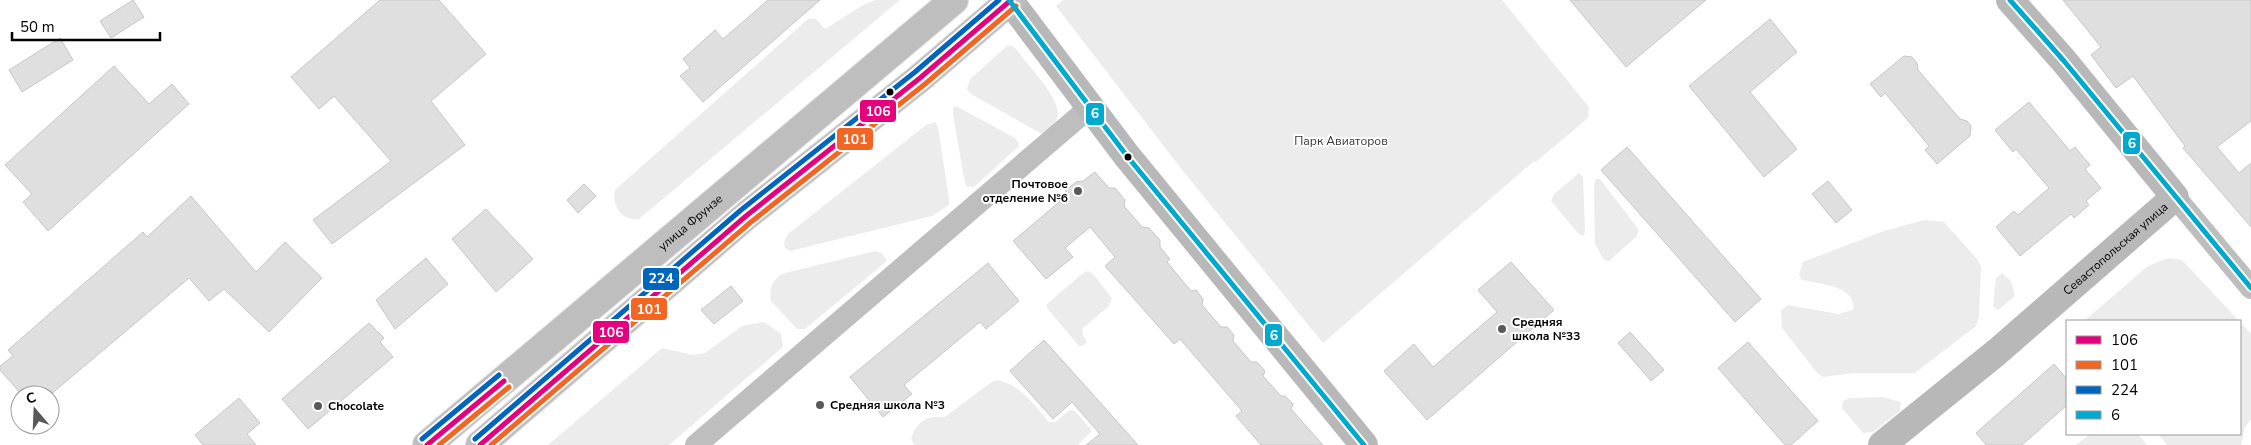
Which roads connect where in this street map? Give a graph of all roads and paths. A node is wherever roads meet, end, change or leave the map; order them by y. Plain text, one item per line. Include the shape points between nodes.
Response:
1 (954, 0) edge
2 (1010, 0) edge
3 (2010, 0) edge
4 (1089, 108) junction
5 (2175, 197) junction
6 (2251, 288) edge
7 (427, 445) edge
8 (480, 445) edge
9 (696, 445) edge
10 (1364, 445) edge
11 (1882, 445) edge

1 - 7 main road, улица Фрунзе
2 - 4 main road
2 - 8 main road via 920,78 746,216
3 - 5 main road, Севастопольская улица
4 - 9 street
4 - 10 main road
5 - 6 street
5 - 11 main road, Севастопольская улица via 1997,352

